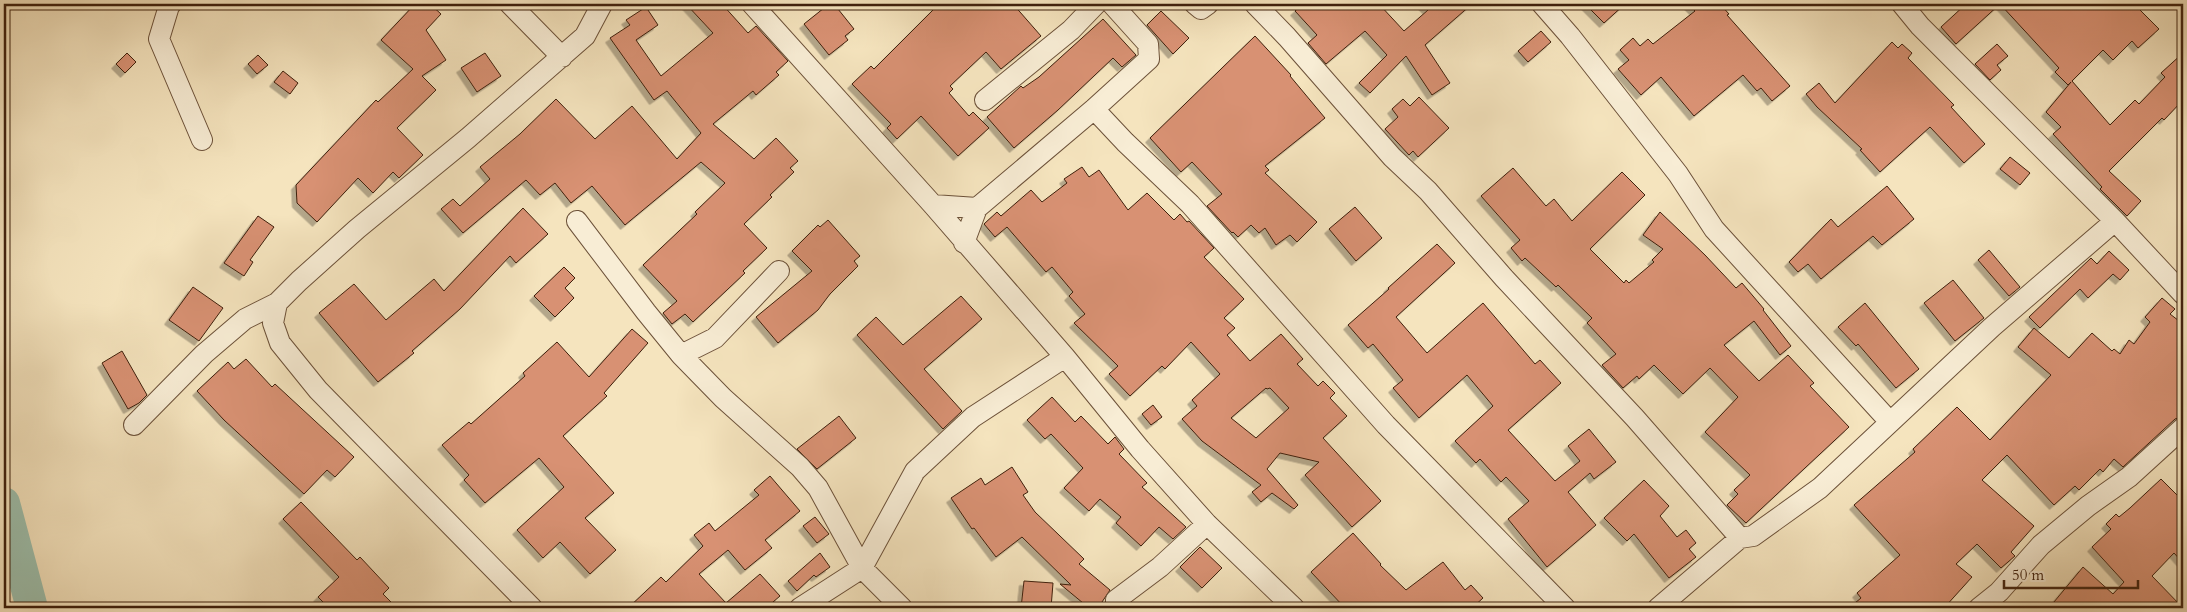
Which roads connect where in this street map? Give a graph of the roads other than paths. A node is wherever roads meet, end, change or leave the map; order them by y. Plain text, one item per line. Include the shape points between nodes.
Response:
1 (172, 4) edge
2 (510, 4) edge
3 (602, 4) edge
4 (752, 4) edge
5 (1096, 4) edge
6 (1112, 4) edge
7 (1195, 4) edge
8 (1208, 4) edge
9 (1255, 4) edge
10 (1542, 4) edge
11 (1902, 4) edge
12 (562, 57) junction
13 (985, 100) dead end
14 (1094, 109) junction
15 (202, 140) dead end
16 (933, 205) junction
17 (977, 208) junction
18 (577, 221) dead end
19 (2115, 221) junction
20 (964, 243) junction
21 (779, 271) dead end
22 (2183, 294) edge
23 (277, 303) junction
24 (681, 355) junction
25 (1065, 357) junction
26 (1890, 422) junction
27 (134, 425) dead end
28 (2183, 428) edge
29 (1206, 524) junction
30 (1740, 538) junction
31 (862, 568) junction
32 (532, 608) edge
33 (800, 608) edge
34 (902, 608) edge
35 (1116, 608) edge
36 (1294, 608) edge
37 (1565, 608) edge
38 (1658, 608) edge
39 (1979, 608) edge

1 - 15 street via 159,39
2 - 12 street
3 - 12 street via 585,36
4 - 16 street
5 - 13 street via 1072,30
6 - 14 street via 1148,44 1149,59
7 - 8 street via 1201,9
9 - 30 street via 1392,157 1428,191 1635,418
10 - 26 street via 1678,174 1714,229
11 - 19 street via 1920,26
12 - 23 street via 357,229
14 - 17 street
14 - 37 street via 1190,204 1386,425
16 - 17 street
16 - 20 street
17 - 20 street
18 - 24 street
19 - 22 street
19 - 26 street via 1992,327
20 - 25 street
21 - 24 street via 715,338
23 - 27 street via 245,319 204,354
23 - 32 street via 273,323 280,343 318,390
24 - 31 street via 723,398 800,467 818,488
25 - 29 street
25 - 31 street via 973,417 915,471
26 - 30 street via 1820,488 1753,536
28 - 39 street via 2129,477 2041,545 1999,592
29 - 35 street via 1116,600
29 - 36 street
30 - 38 street
31 - 33 street
31 - 34 street

